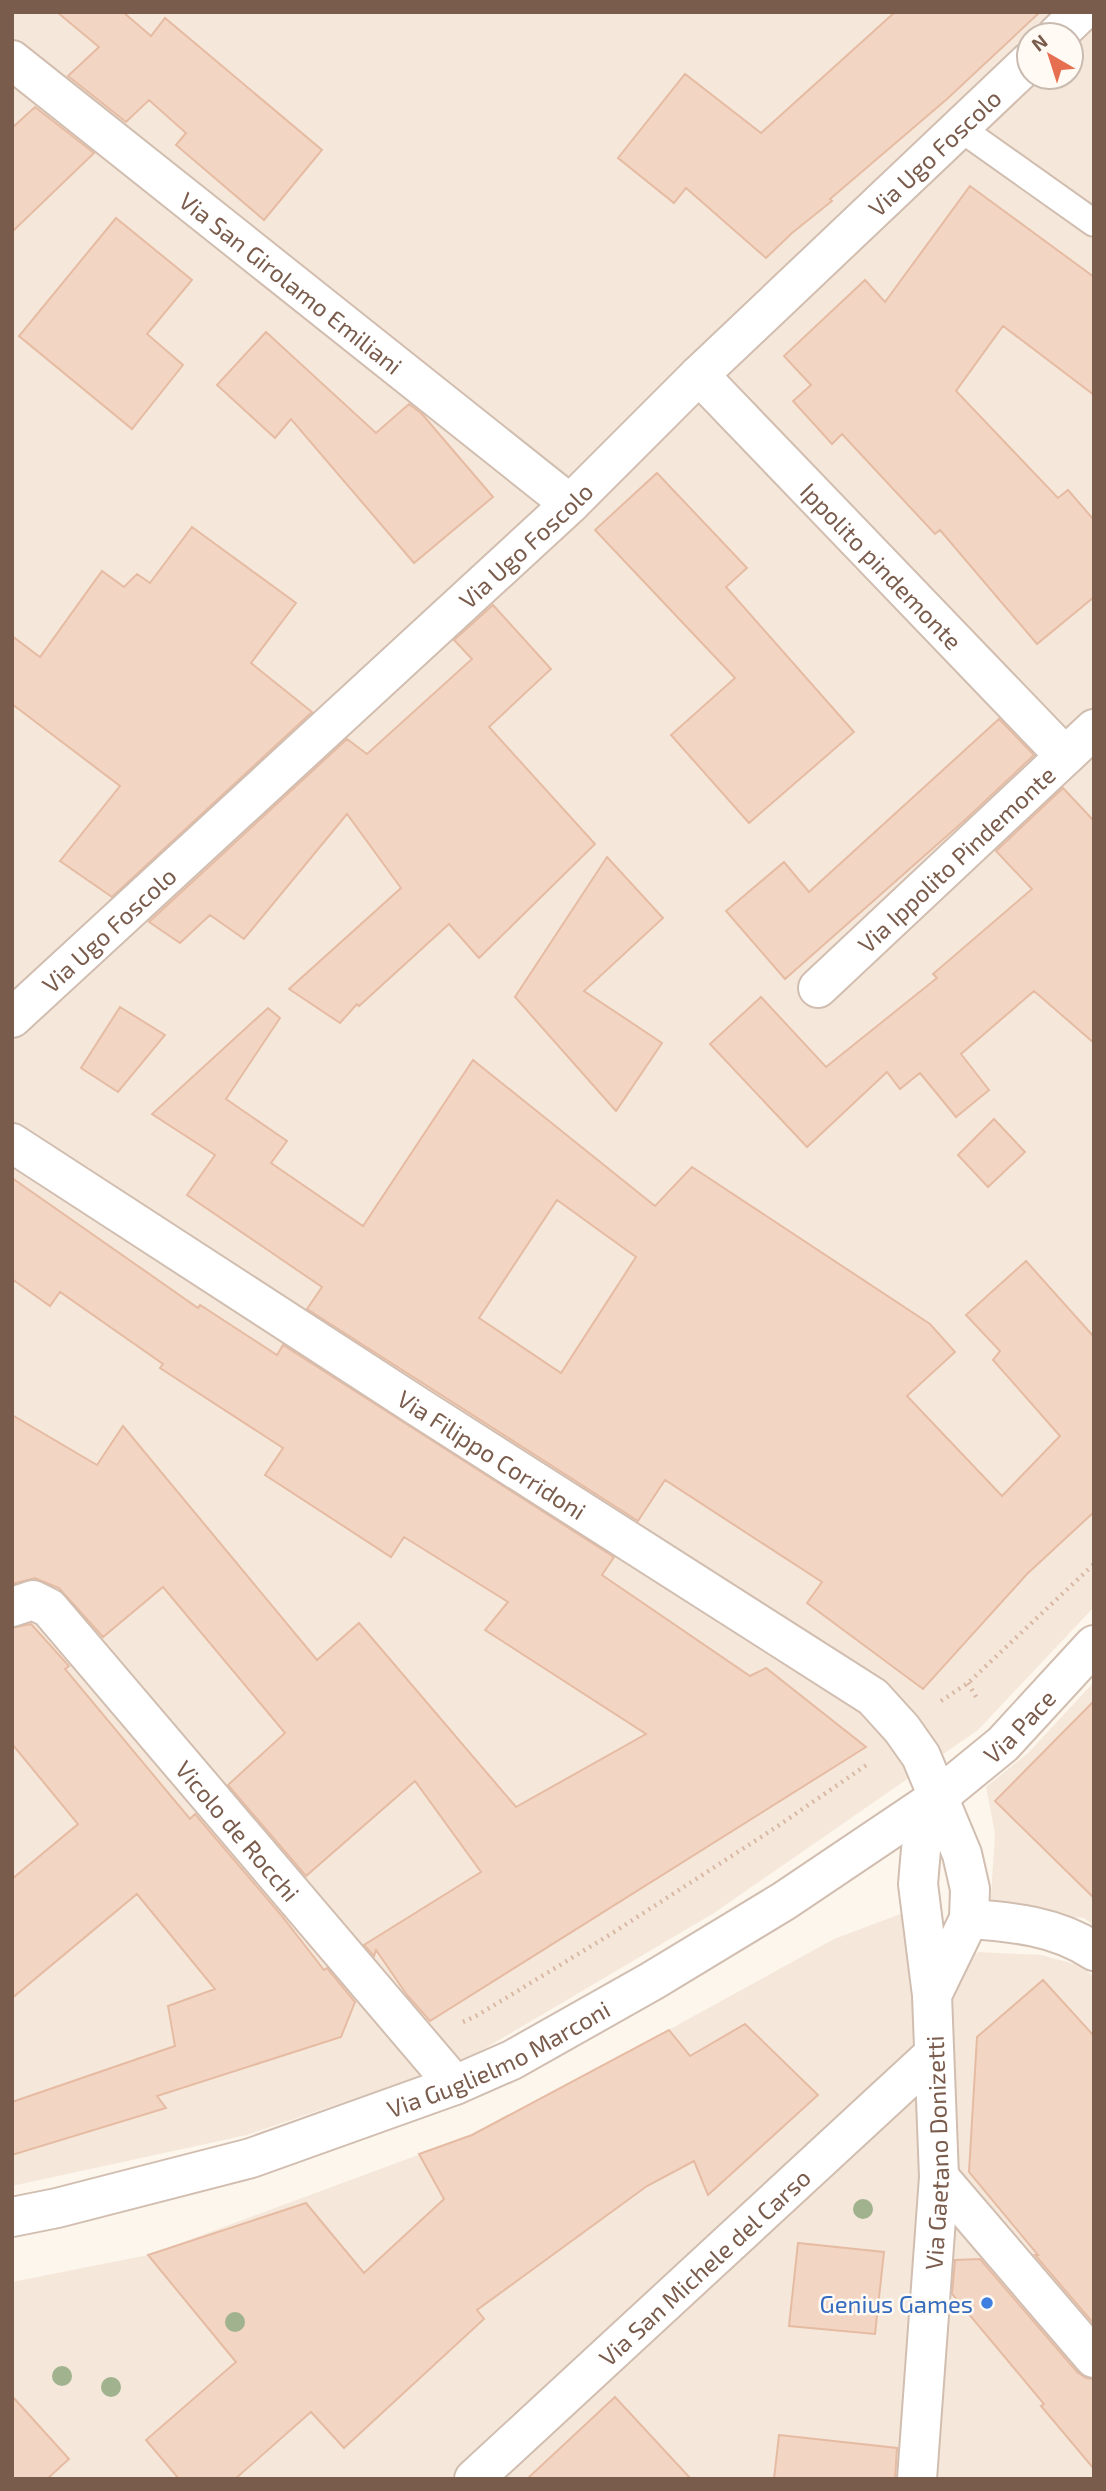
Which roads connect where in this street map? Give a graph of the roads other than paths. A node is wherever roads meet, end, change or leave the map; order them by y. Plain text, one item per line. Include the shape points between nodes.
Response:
1 (12, 60) edge
2 (1015, 75) edge
3 (960, 128) junction
4 (1094, 223) edge
5 (699, 375) junction
6 (570, 504) junction
7 (1094, 729) edge
8 (1065, 756) junction
9 (818, 988) dead end
10 (12, 1018) edge
11 (12, 1143) edge
12 (12, 1607) edge
13 (1094, 1646) edge
14 (937, 1798) junction
15 (969, 1919) junction
16 (1094, 1951) edge
17 (932, 1995) junction
18 (934, 2054) junction
19 (455, 2085) junction
20 (939, 2177) junction
21 (12, 2217) edge
22 (1094, 2358) edge
23 (474, 2479) edge
24 (916, 2479) edge

1 - 6 street, Via San Girolamo Emiliani
2 - 3 street, Via Ugo Foscolo
3 - 4 lane
3 - 5 street, Via Ugo Foscolo
5 - 6 street, Via Ugo Foscolo
5 - 8 street, Ippolito pindemonte
6 - 10 street, Via Ugo Foscolo
7 - 8 street, Via Ippolito Pindemonte
8 - 9 street, Via Ippolito Pindemonte
11 - 14 street, Via Filippo Corridoni via 873,1697 921,1756
12 - 19 street, Vicolo de Rocchi via 33,1600 49,1608
13 - 14 street, Via Pace via 1003,1744
14 - 15 street, Via Filippo Corridoni via 962,1854 970,1889
14 - 17 street, Via Gaetano Donizetti via 921,1850 918,1884
14 - 19 street, Via Guglielmo Marconi via 784,1901 652,1982 513,2060
15 - 16 street via 1051,1929
15 - 17 street
17 - 18 street, Via Gaetano Donizetti
18 - 20 street, Via Gaetano Donizetti
18 - 23 street, Via San Michele del Carso
19 - 21 street, Via Guglielmo Marconi via 251,2158
20 - 22 street
20 - 24 street, Via Gaetano Donizetti

